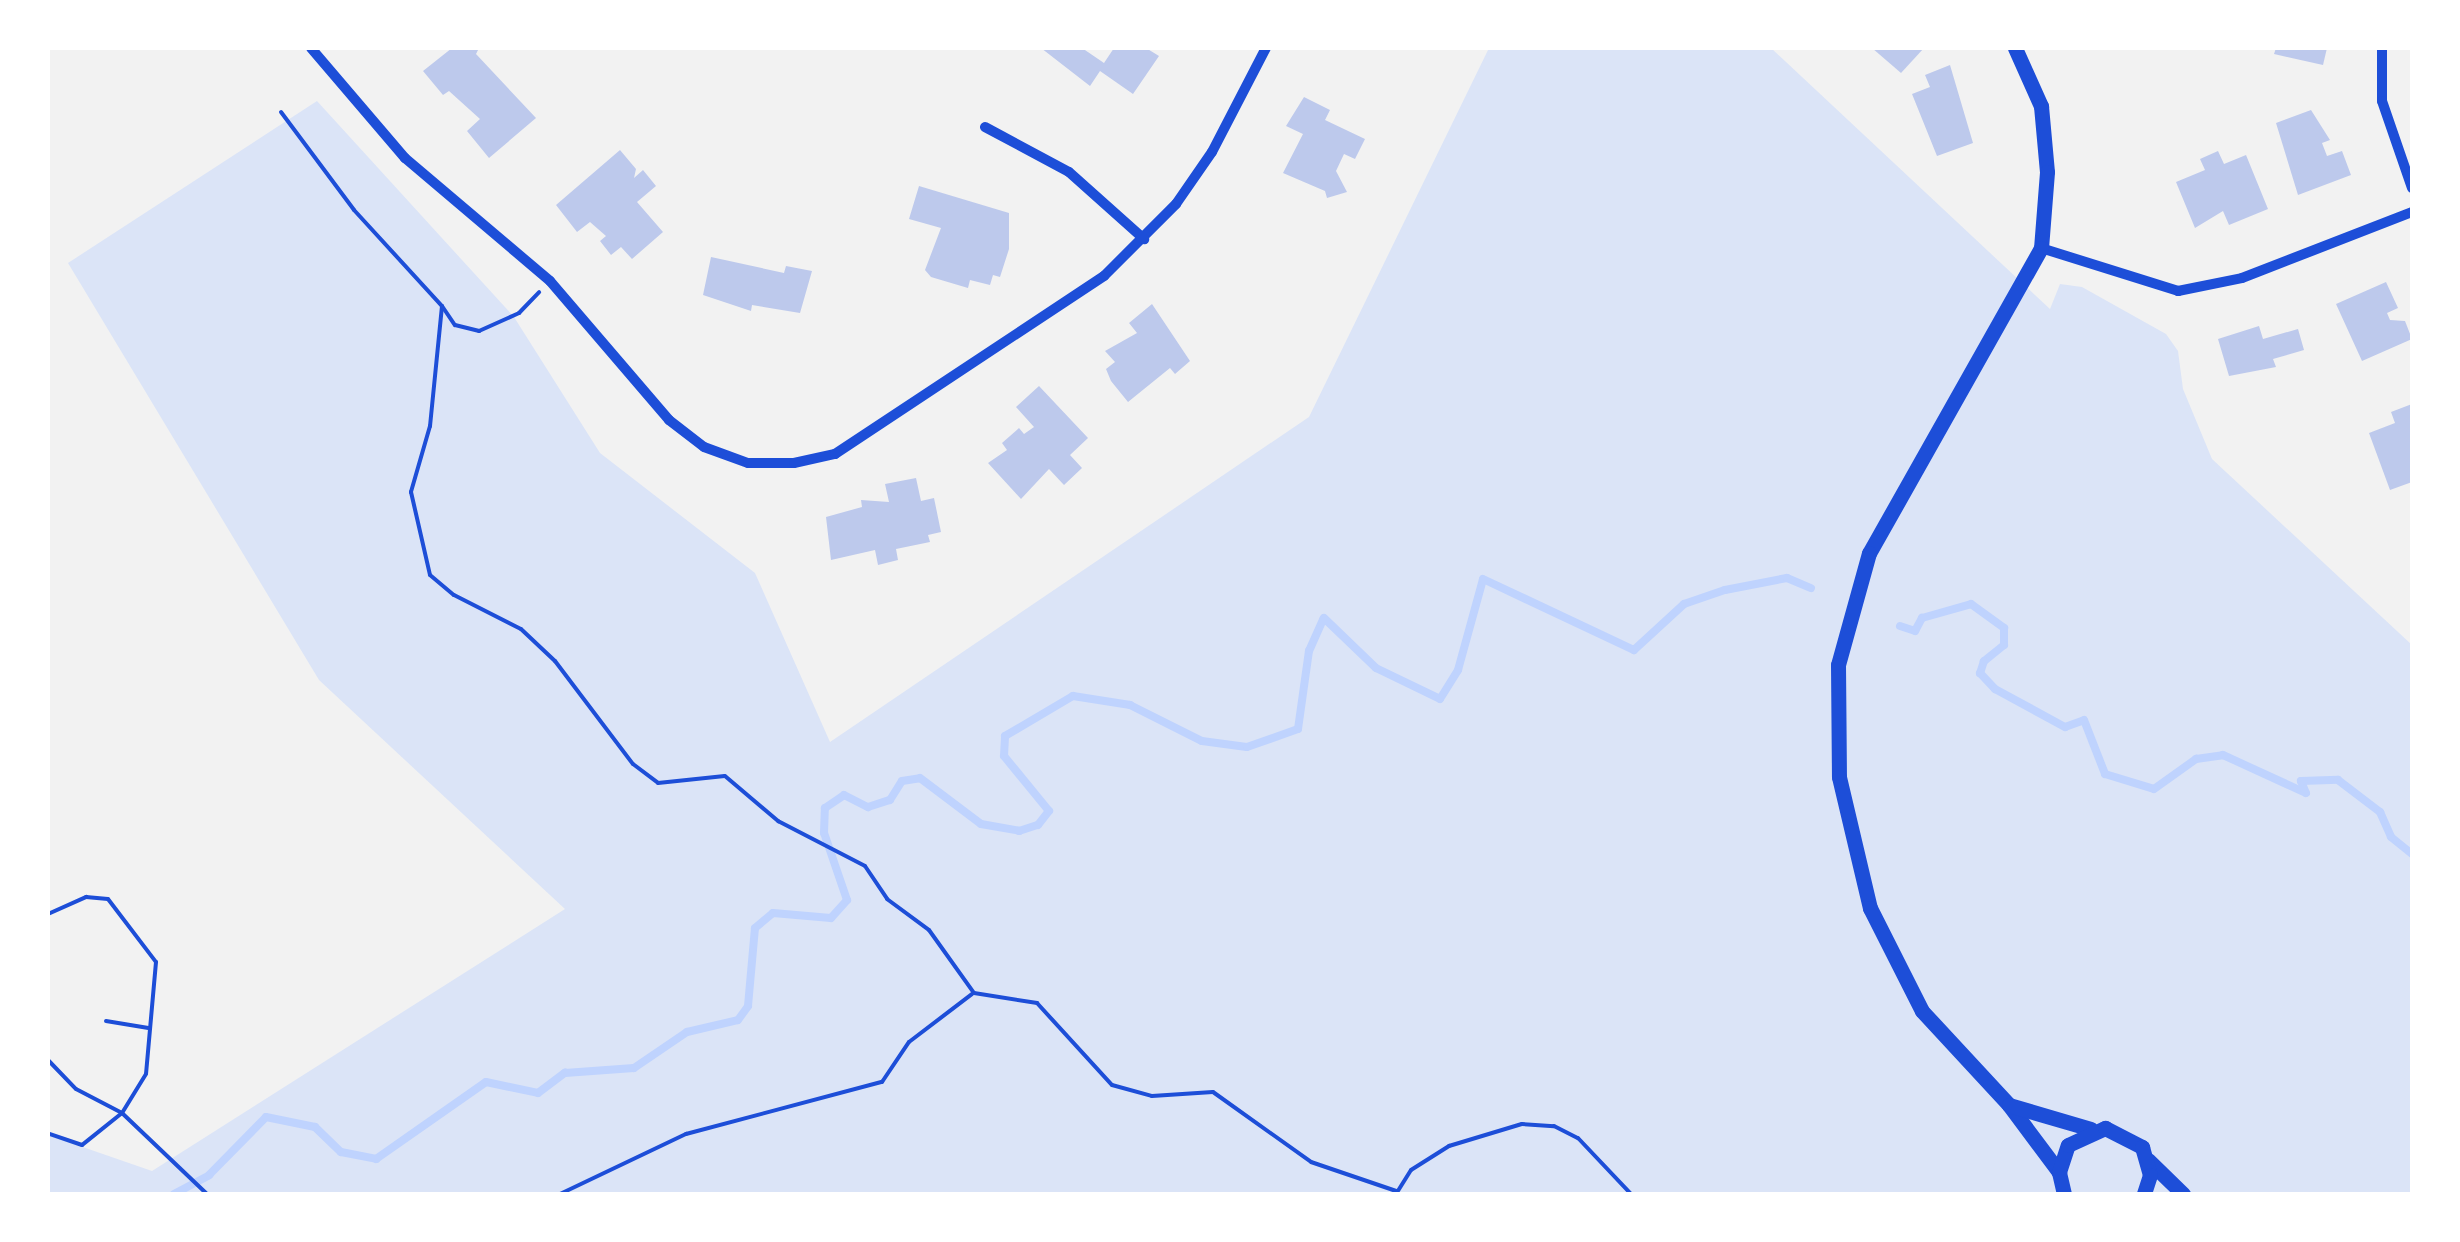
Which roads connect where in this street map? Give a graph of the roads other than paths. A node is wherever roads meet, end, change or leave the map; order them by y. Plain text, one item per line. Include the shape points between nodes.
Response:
1 (311, 48) edge
2 (1266, 48) edge
3 (2015, 48) edge
4 (2382, 48) edge
5 (985, 127) dead end
6 (2412, 188) edge
7 (2412, 212) edge
8 (1144, 239) junction
9 (2040, 248) junction
10 (2009, 1105) junction
11 (2092, 1130) junction
12 (2148, 1160) junction
13 (2058, 1172) junction
14 (2064, 1194) edge
15 (2144, 1194) edge
16 (2183, 1194) edge

1 - 8 street via 405,158 550,281 669,420 704,447 748,462 835,454 916,394 1058,310
2 - 8 street via 1212,152
3 - 9 street via 2041,106 2048,172
4 - 6 street via 2382,100
5 - 8 street via 1069,172
7 - 9 street via 2242,278 2178,292
9 - 10 street via 1869,552 1838,665 1838,777 1870,908 1922,1011
10 - 11 street
10 - 13 street
11 - 12 street via 2132,1137
11 - 13 street via 2068,1146
12 - 15 street
12 - 16 street
13 - 14 street

